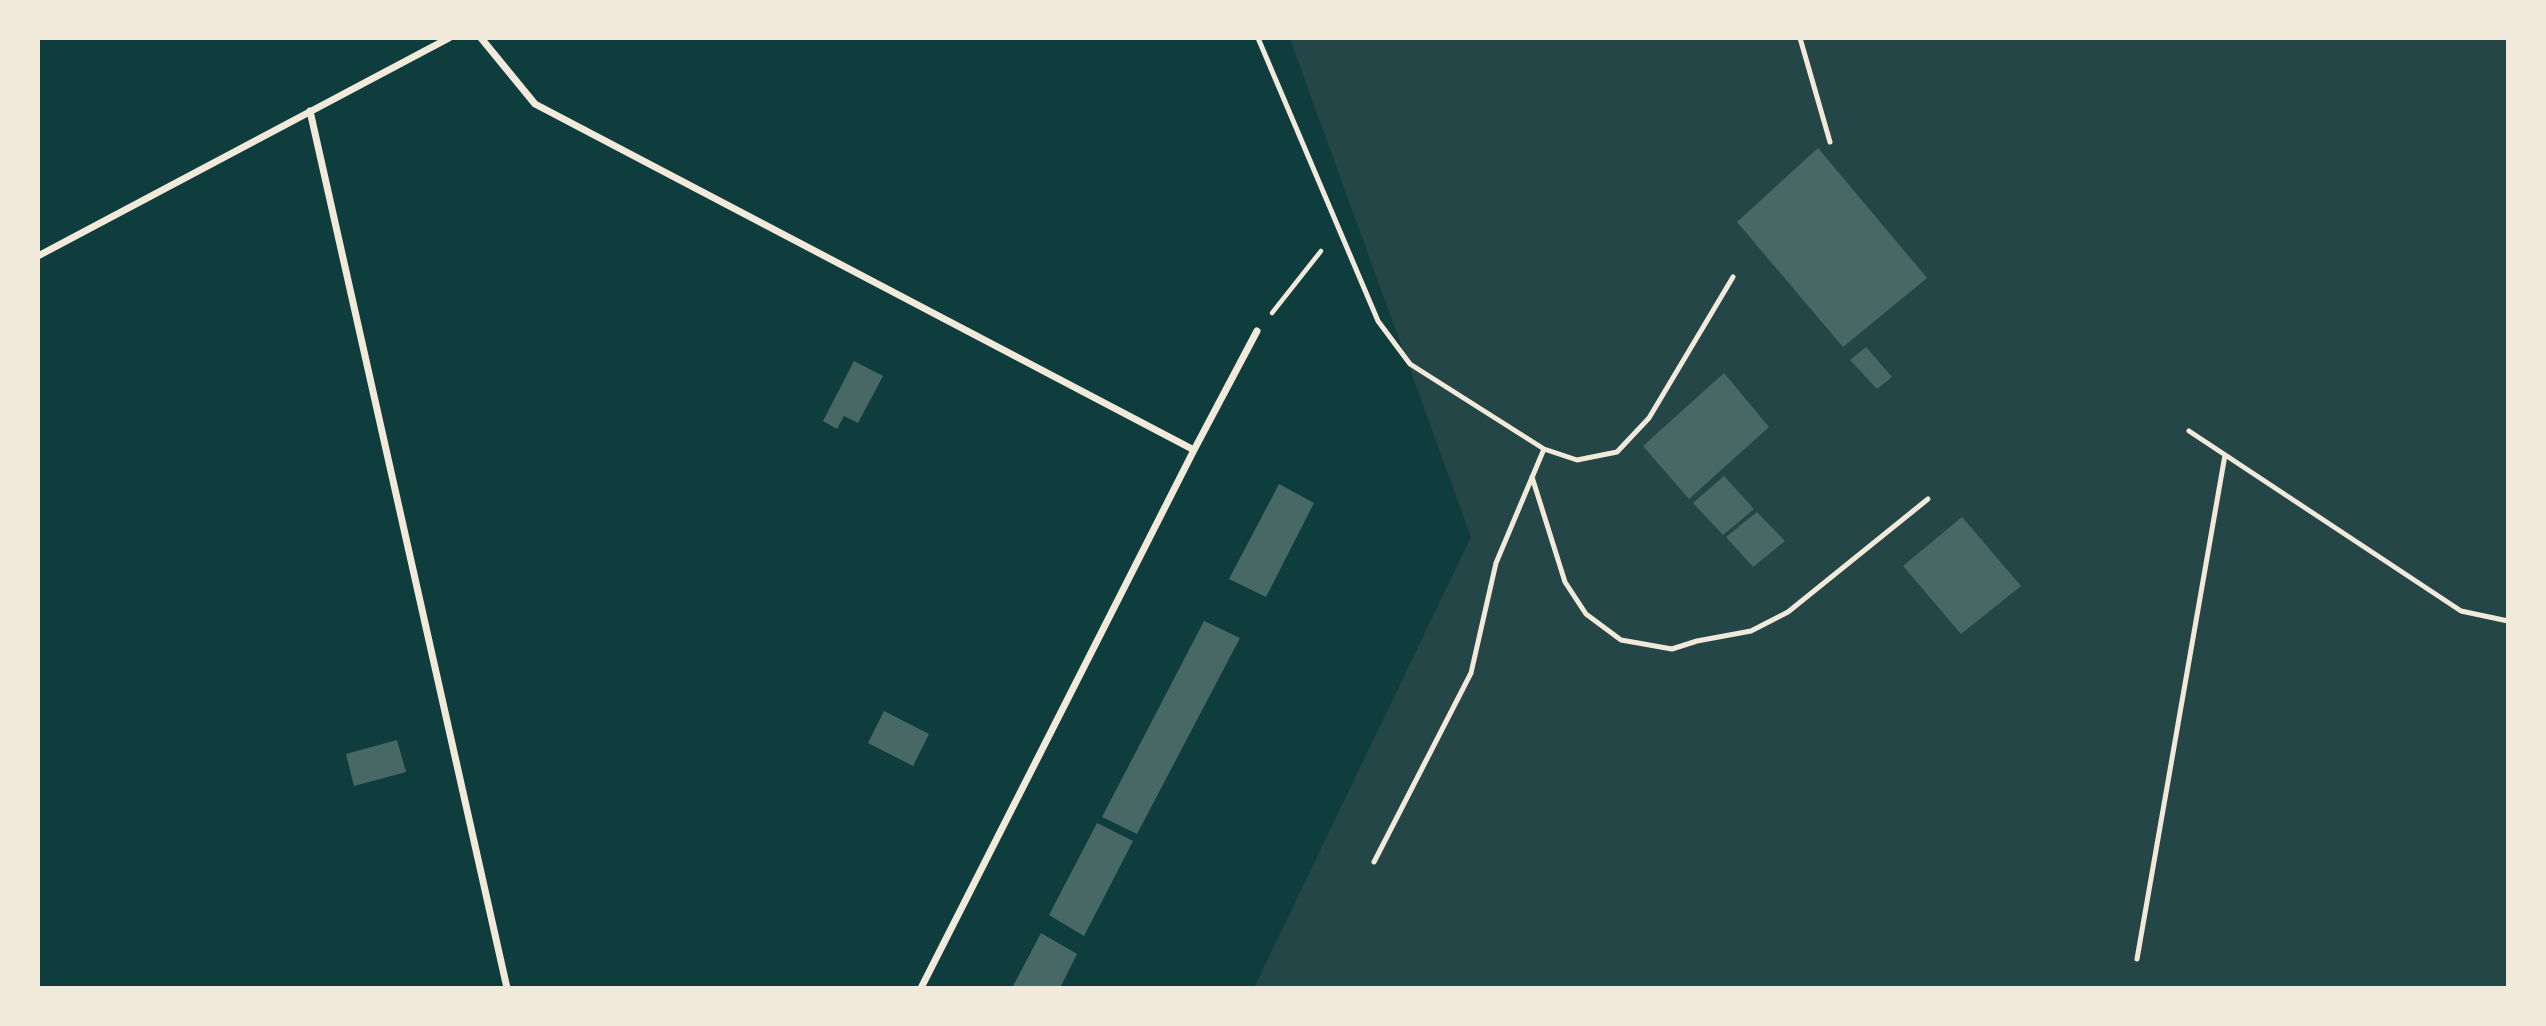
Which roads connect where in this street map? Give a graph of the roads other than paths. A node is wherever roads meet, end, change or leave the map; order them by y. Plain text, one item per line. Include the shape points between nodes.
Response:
1 (449, 38) edge
2 (481, 38) edge
3 (1258, 38) edge
4 (1800, 38) edge
5 (310, 111) junction
6 (1830, 142) dead end
7 (38, 256) edge
8 (1733, 277) dead end
9 (1257, 331) road end
10 (2189, 431) dead end
11 (1544, 449) junction
12 (1194, 450) junction
13 (2225, 455) junction
14 (1532, 477) junction
15 (1928, 499) dead end
16 (2508, 621) edge
17 (1374, 862) dead end
18 (2137, 959) dead end
19 (507, 988) edge
20 (920, 988) edge

1 - 5 street
2 - 12 street via 535,104
3 - 11 lane via 1378,321 1410,364
4 - 6 lane
5 - 7 street
5 - 19 street
8 - 11 lane via 1649,418 1617,452 1577,460
9 - 12 street
10 - 13 lane
11 - 14 lane
12 - 20 street
13 - 16 lane via 2461,611
13 - 18 lane
14 - 15 lane via 1565,582 1586,614 1621,640 1672,649 1751,631 1788,612
14 - 17 lane via 1496,564 1471,673

